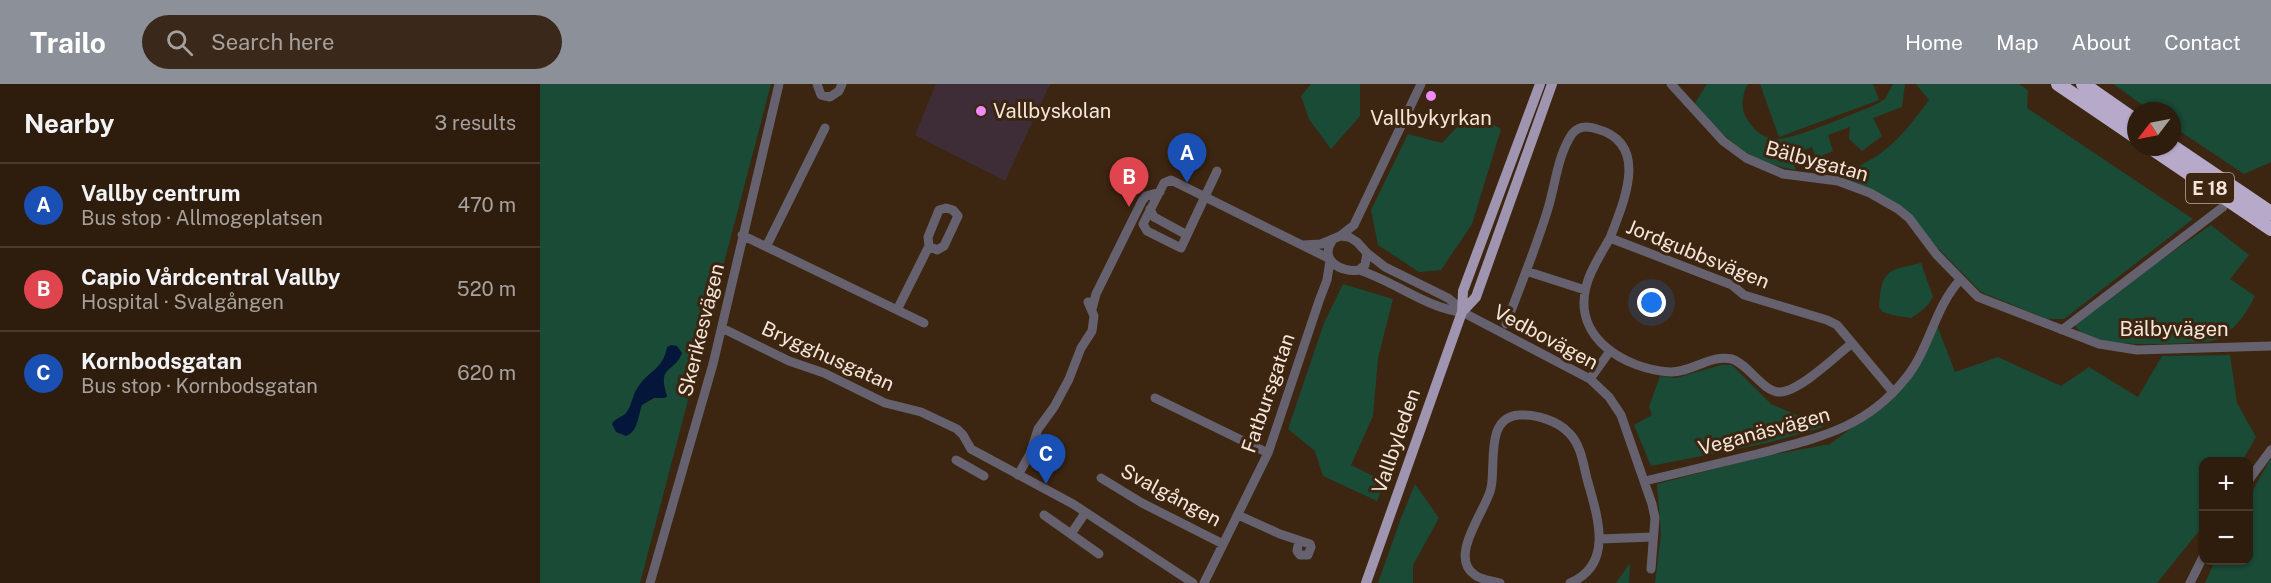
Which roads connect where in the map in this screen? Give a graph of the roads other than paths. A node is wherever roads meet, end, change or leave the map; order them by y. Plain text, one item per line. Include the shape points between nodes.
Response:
1 (778, 84) edge
2 (817, 84) edge
3 (842, 84) edge
4 (1422, 84) edge
5 (1540, 84) edge
6 (1552, 84) edge
7 (1671, 84) edge
8 (2058, 84) edge
9 (2083, 84) edge
10 (2127, 115) edge
11 (825, 128) dead end
12 (2127, 131) edge
13 (2181, 152) edge
14 (2163, 156) edge
15 (1217, 171) dead end
16 (1160, 192) junction
17 (1206, 197) junction
18 (2223, 207) dead end
19 (1150, 209) junction
20 (2271, 213) edge
21 (1354, 225) junction
22 (2271, 229) edge
23 (742, 235) junction
24 (1187, 235) junction
25 (1610, 238) junction
26 (1336, 239) junction
27 (767, 245) junction
28 (1305, 245) junction
29 (1360, 245) junction
30 (929, 246) dead end
31 (1367, 253) junction
32 (1329, 260) junction
33 (1356, 270) junction
34 (1526, 271) junction
35 (1327, 280) junction
36 (1960, 280) junction
37 (1585, 290) junction
38 (1978, 297) joint
39 (897, 310) junction
40 (1462, 312) junction
41 (924, 323) dead end
42 (1506, 324) dead end
43 (722, 328) junction
44 (2062, 330) junction
45 (1851, 344) junction
46 (2271, 346) edge
47 (1610, 351) junction
48 (1590, 379) junction
49 (1893, 392) junction
50 (1155, 398) dead end
51 (971, 450) junction
52 (2271, 450) edge
53 (1268, 453) junction
54 (2253, 474) edge
55 (1018, 475) junction
56 (984, 476) dead end
57 (1101, 478) dead end
58 (1645, 481) junction
59 (1085, 513) junction
60 (1044, 515) dead end
61 (1238, 515) junction
62 (1071, 534) junction
63 (1653, 537) junction
64 (1600, 539) junction
65 (1299, 541) dead end
66 (1223, 544) junction
67 (1099, 554) dead end
68 (2199, 565) edge
69 (1651, 569) dead end
70 (1472, 580) edge
71 (650, 583) edge
72 (1193, 583) edge
73 (1204, 583) edge
74 (1366, 583) edge
75 (1500, 583) edge
76 (1570, 583) edge
77 (2190, 583) edge

1 - 23 street, Skerikesvägen
2 - 3 street via 821,95 830,98
4 - 21 street
5 - 40 main road, Vallbyleden via 1463,291
6 - 40 main road, Vallbyleden via 1476,297
7 - 36 street, Bälbygatan via 1723,141 1757,165 1783,174 1838,181 1898,209
8 - 12 highway
9 - 10 highway
11 - 27 street
13 - 20 highway, E 18
14 - 22 highway, E 18
15 - 17 street
16 - 17 street via 1164,183 1171,180
16 - 19 street
16 - 55 street via 1146,195 1142,201 1090,305 1092,332 1054,407 1038,429
17 - 24 street
17 - 28 street
18 - 44 street
19 - 24 street via 1154,218
19 - 24 street via 1143,224 1147,231 1181,248
21 - 26 street
21 - 29 street
23 - 27 street
23 - 43 street, Skerikesvägen
25 - 34 street via 1626,192 1629,158 1618,140 1606,131 1588,126 1574,131 1566,145
25 - 37 street, Jordgubbsvägen
25 - 45 street, Jordgubbsvägen via 1732,285 1744,295 1827,320 1837,325
26 - 28 street
26 - 29 street via 1348,237
26 - 32 street via 1327,250
27 - 39 street
28 - 32 street
29 - 31 street
30 - 39 street
31 - 33 street via 1365,265
31 - 40 street via 1391,271 1448,298
32 - 33 street via 1341,268
32 - 35 street, Fatbursgatan
33 - 35 street
33 - 40 street via 1445,310
34 - 37 street
34 - 42 street
35 - 53 street, Fatbursgatan
36 - 38 street, Bälbygatan
36 - 49 street, Veganäsvägen via 1945,300 1914,368
37 - 47 street, Jordgubbsvägen via 1584,313 1590,331
38 - 44 street, Bälbyvägen
39 - 41 street
40 - 48 street, Vedbovägen
40 - 74 main road, Vallbyleden
43 - 51 street, Brygghusgatan via 885,403 921,412 957,429
43 - 71 street, Skerikesvägen
44 - 46 street, Bälbyvägen via 2130,350
45 - 47 street, Jordgubbsvägen via 1794,387 1779,392 1768,388 1734,360 1723,358 1671,372 1630,362
45 - 49 street, Jordgubbsvägen
47 - 48 street
48 - 58 street, Vedbovägen via 1621,415
49 - 58 street, Veganäsvägen via 1862,418 1826,436
50 - 53 street
51 - 55 street
51 - 56 street via 958,461
52 - 54 street
53 - 61 street, Fatbursgatan
55 - 59 street
57 - 66 street, Svalgången
58 - 63 street, Vedbovägen via 1655,518
59 - 62 street
59 - 72 street
60 - 62 street
61 - 65 street
61 - 66 street, Fatbursgatan
62 - 67 street
63 - 64 street
63 - 69 street, Vedbovägen
64 - 70 street via 1581,455 1571,435 1552,421 1512,416 1498,427 1495,435 1491,490 1468,537 1466,559
64 - 76 street via 1591,567
66 - 73 street, Fatbursgatan
68 - 77 street
70 - 75 street

